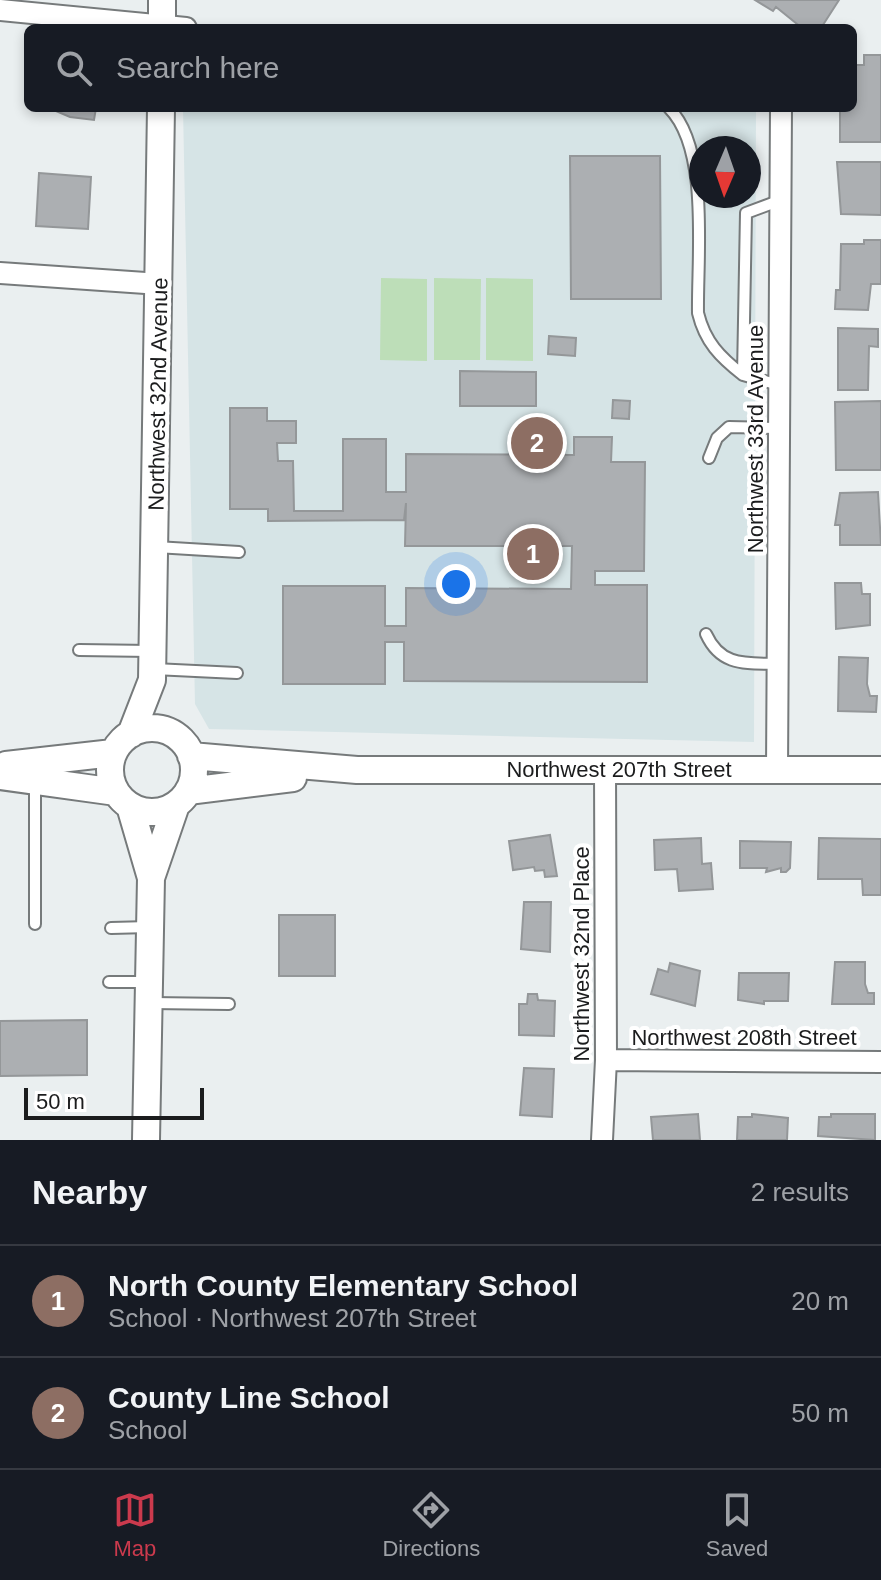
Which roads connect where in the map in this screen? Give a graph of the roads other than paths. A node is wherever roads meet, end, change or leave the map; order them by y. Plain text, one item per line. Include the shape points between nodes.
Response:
1 (162, 0) edge
2 (0, 10) edge
3 (126, 24) edge
4 (162, 24) edge
5 (161, 112) edge
6 (673, 112) edge
7 (781, 112) edge
8 (781, 200) junction
9 (0, 273) edge
10 (160, 284) junction
11 (743, 375) junction
12 (779, 385) junction
13 (779, 428) junction
14 (709, 458) dead end
15 (156, 547) junction
16 (239, 552) dead end
17 (706, 634) dead end
18 (79, 650) dead end
19 (778, 664) junction
20 (152, 667) junction
21 (237, 673) dead end
22 (122, 744) junction
23 (184, 746) junction
24 (0, 765) edge
25 (605, 769) junction
26 (357, 770) junction
27 (777, 770) junction
28 (881, 770) edge
29 (35, 771) junction
30 (0, 776) edge
31 (182, 798) junction
32 (123, 799) junction
33 (151, 878) junction
34 (35, 924) dead end
35 (151, 927) junction
36 (111, 928) dead end
37 (109, 982) dead end
38 (149, 993) junction
39 (229, 1004) dead end
40 (606, 1060) junction
41 (881, 1062) edge
42 (146, 1140) edge
43 (602, 1140) edge

1 - 4 street
2 - 3 street
5 - 10 street, Northwest 32nd Avenue
6 - 11 lane via 681,119 693,162 701,328 720,356
7 - 8 street, Northwest 33rd Avenue
8 - 11 lane via 746,213
8 - 12 street, Northwest 33rd Avenue
9 - 10 street
10 - 15 street, Northwest 32nd Avenue
11 - 12 lane
12 - 13 street, Northwest 33rd Avenue
13 - 14 lane via 729,427 717,438
13 - 19 street, Northwest 33rd Avenue
15 - 16 lane
15 - 20 street, Northwest 32nd Avenue
17 - 19 lane via 722,658
18 - 20 lane
19 - 27 street, Northwest 33rd Avenue
20 - 21 lane
20 - 22 street, Northwest 32nd Avenue
20 - 23 street, Northwest 32nd Avenue
22 - 23 street via 155,728
22 - 29 street
22 - 32 street via 110,773
23 - 26 street, Northwest 207th Street
23 - 31 street via 194,774
24 - 29 street
25 - 26 street, Northwest 207th Street
25 - 27 street, Northwest 207th Street
25 - 40 street, Northwest 32nd Place
26 - 31 street, Northwest 207th Street
27 - 28 street, Northwest 207th Street
29 - 30 street
29 - 32 street
29 - 34 lane
31 - 32 street via 153,812
31 - 33 street
32 - 33 street
33 - 35 street
35 - 36 lane
35 - 38 street
37 - 38 lane
38 - 39 lane
38 - 42 street
40 - 41 street, Northwest 208th Street
40 - 43 street, Northwest 32nd Place

